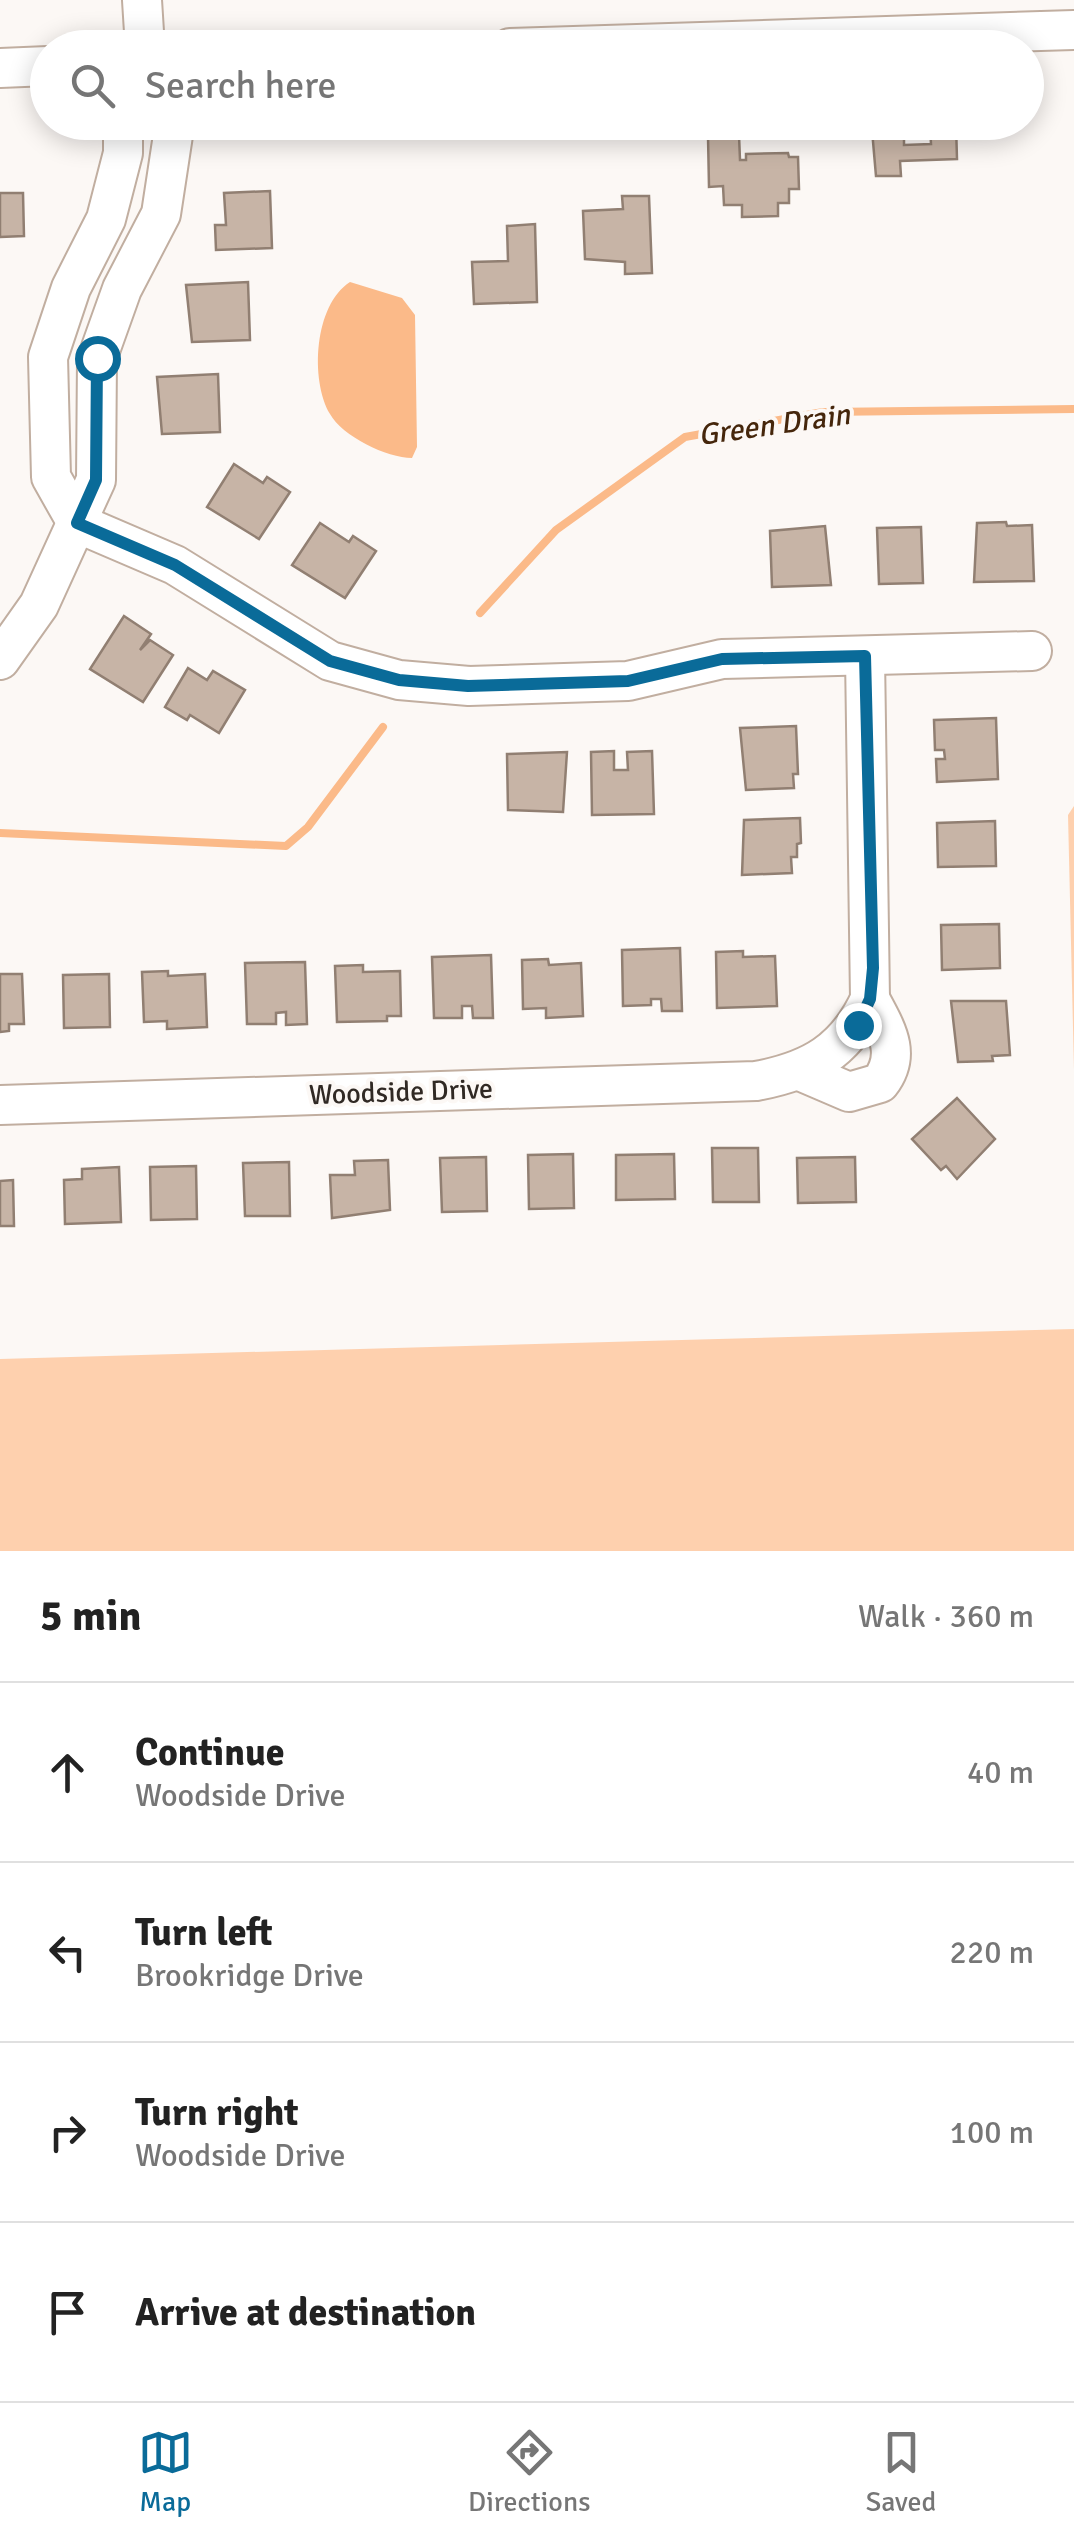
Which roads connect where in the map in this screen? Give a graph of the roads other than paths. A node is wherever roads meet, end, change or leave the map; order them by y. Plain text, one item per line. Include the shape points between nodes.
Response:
1 (142, 0) edge
2 (144, 30) edge
3 (1074, 30) edge
4 (1044, 31) edge
5 (30, 67) edge
6 (0, 68) edge
7 (123, 140) edge
8 (172, 140) edge
9 (48, 357) junction
10 (97, 358) junction
11 (77, 523) junction
12 (1032, 651) dead end
13 (865, 656) junction
14 (0, 660) edge
15 (870, 999) junction
16 (800, 1071) junction
17 (0, 1105) edge

1 - 2 street
3 - 4 street
5 - 6 street
7 - 9 street via 106,219
8 - 10 street via 161,214 122,289
9 - 10 street
9 - 11 street via 51,476
10 - 11 street via 96,480
11 - 13 street via 175,565 330,661 399,680 468,686 628,681 722,659
11 - 14 street via 40,605
12 - 13 street
13 - 15 street
15 - 16 street, Woodside Drive via 839,1048
15 - 16 street via 892,1045 880,1082 850,1092
16 - 17 street, Woodside Drive via 756,1081

